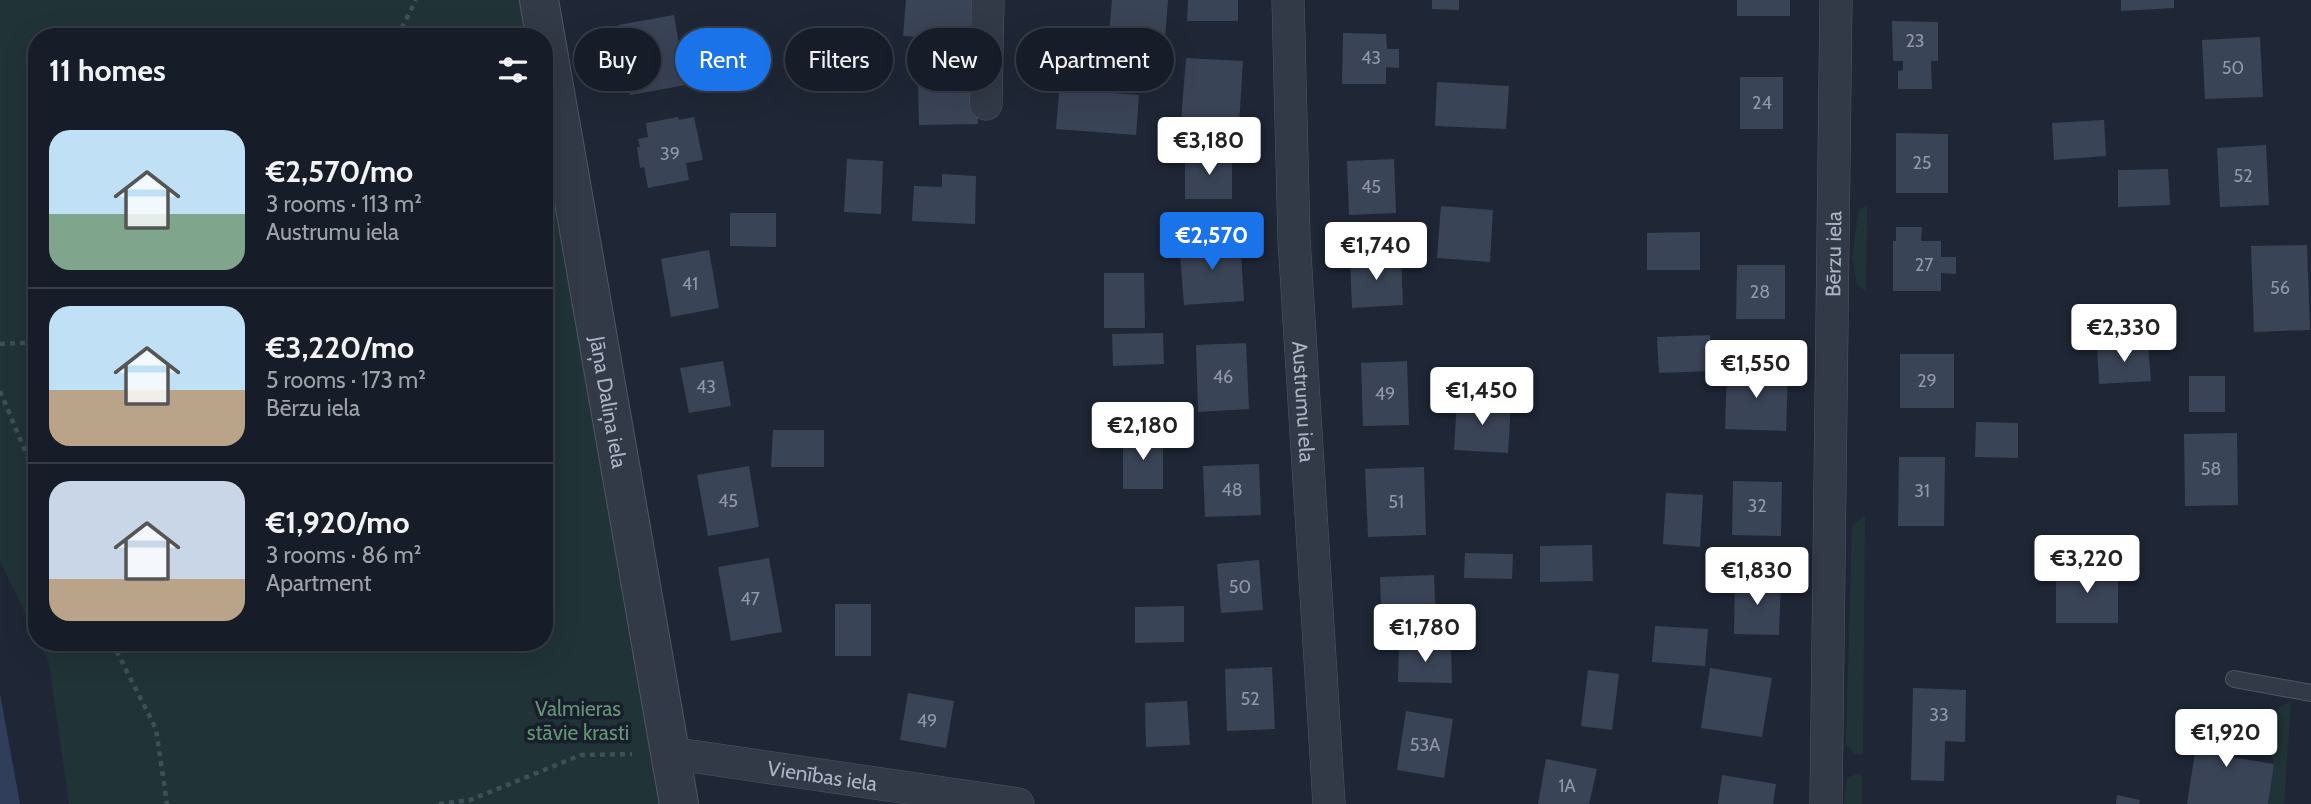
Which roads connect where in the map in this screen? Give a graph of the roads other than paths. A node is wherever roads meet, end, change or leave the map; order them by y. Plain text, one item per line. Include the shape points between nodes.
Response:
1 (539, 0) edge
2 (988, 0) edge
3 (1288, 0) edge
4 (1836, 0) edge
5 (544, 28) edge
6 (553, 80) edge
7 (986, 104) dead end
8 (2234, 679) dead end
9 (2311, 693) edge
10 (670, 753) junction
11 (679, 804) edge
12 (1018, 804) edge
13 (1329, 804) edge
14 (1826, 804) edge

1 - 5 street, Jāņa Daliņa iela
2 - 7 street
3 - 13 street, Austrumu iela via 1294,239
4 - 14 street, Bērzu iela
6 - 10 street, Jāņa Daliņa iela
8 - 9 lane
10 - 11 street, Jāņa Daliņa iela
10 - 12 street, Vienības iela

